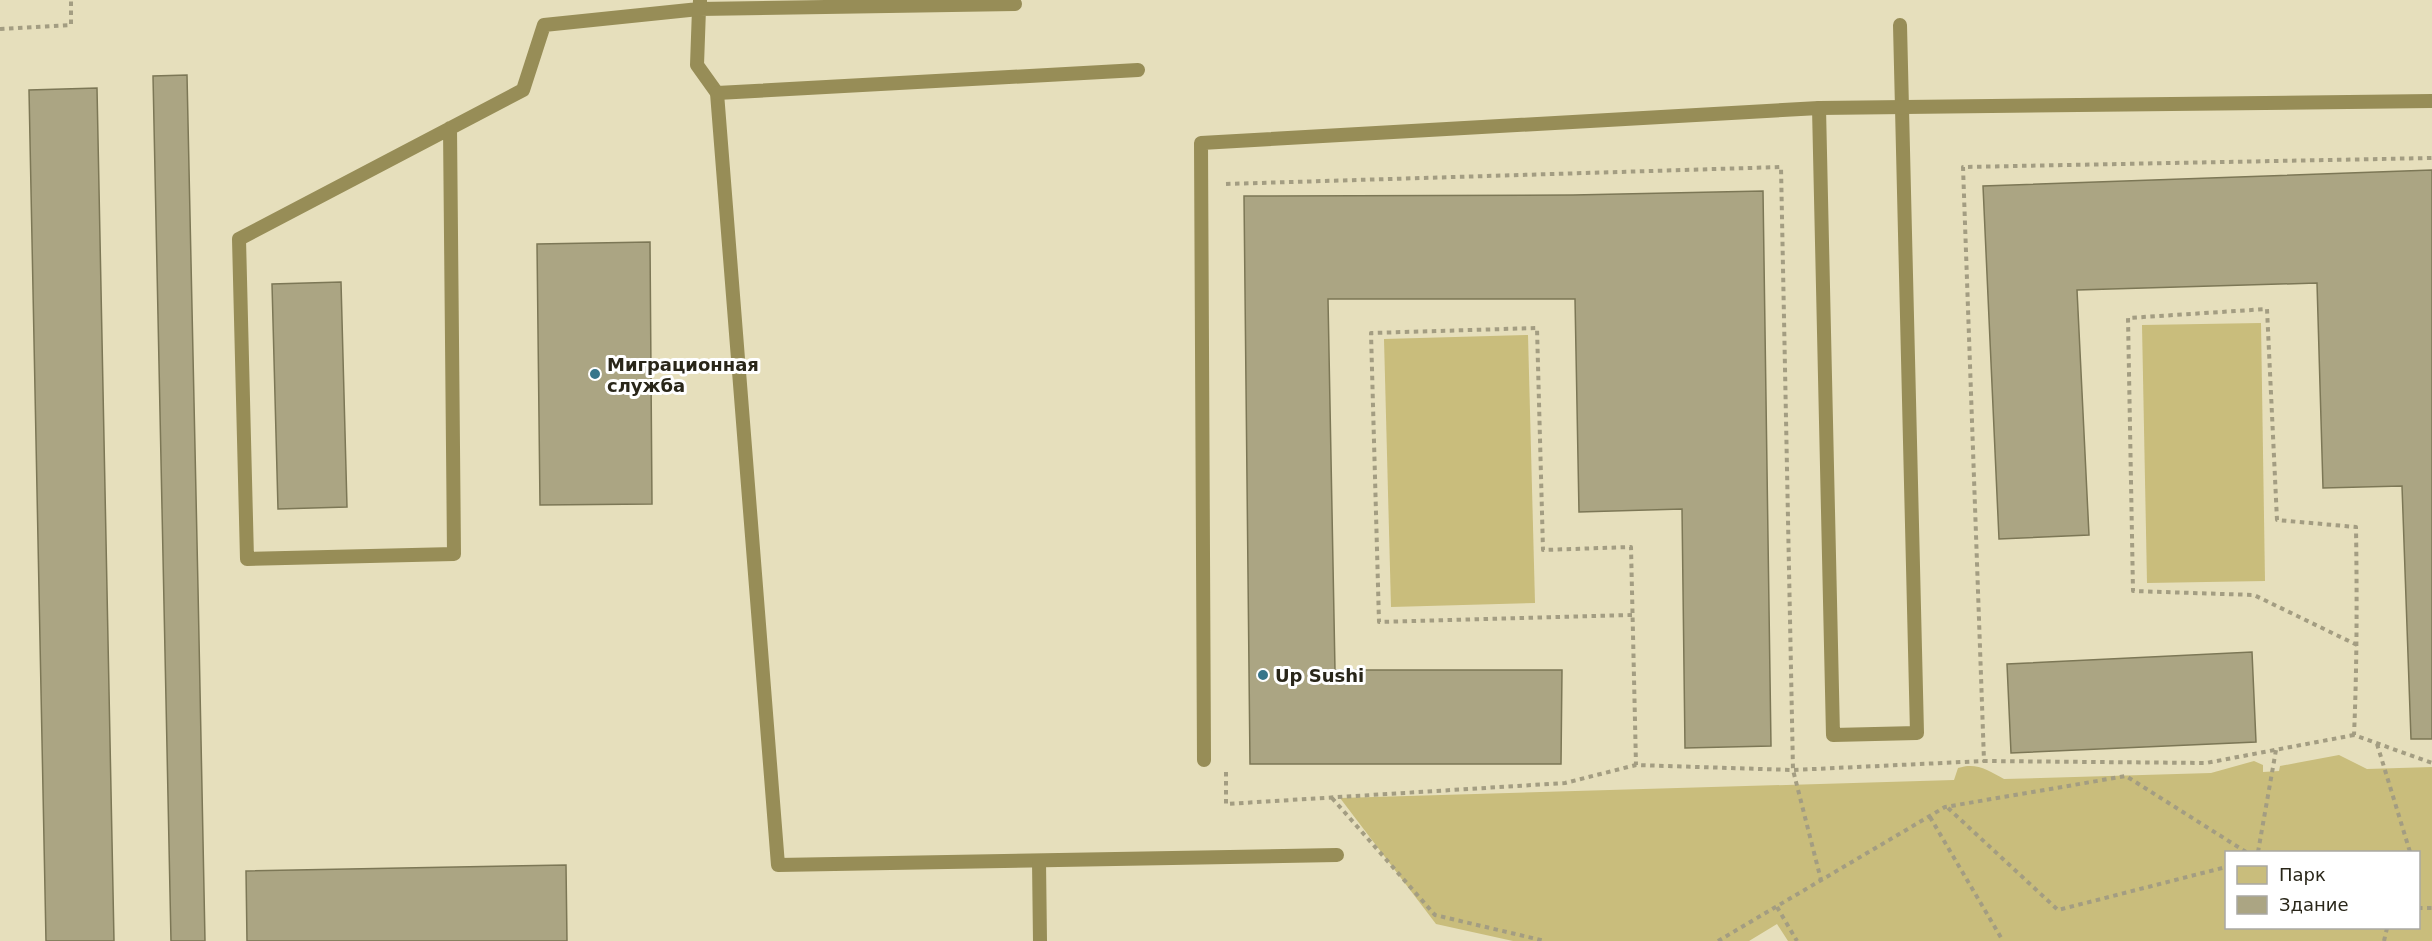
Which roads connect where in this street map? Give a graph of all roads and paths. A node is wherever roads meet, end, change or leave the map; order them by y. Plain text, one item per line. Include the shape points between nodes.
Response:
1 (71, 0) edge
2 (700, 4) edge
3 (1015, 4) dead end
4 (1900, 25) dead end
5 (0, 29) edge
6 (1138, 70) dead end
7 (717, 93) junction
8 (2432, 102) edge
9 (1902, 106) junction
10 (1819, 108) junction
11 (450, 128) junction
12 (2432, 158) edge
13 (1218, 184) dead end
14 (1632, 615) junction
15 (2357, 645) junction
16 (2354, 735) junction
17 (2377, 743) junction
18 (2276, 750) junction
19 (1204, 760) dead end
20 (1984, 761) junction
21 (2432, 763) edge
22 (1636, 765) junction
23 (1226, 768) dead end
24 (1793, 770) junction
25 (1331, 798) junction
26 (1947, 807) junction
27 (1930, 817) junction
28 (2244, 851) edge
29 (2258, 851) edge
30 (2410, 851) edge
31 (1337, 855) dead end
32 (1039, 861) junction
33 (2225, 867) edge
34 (1821, 880) junction
35 (1777, 906) junction
36 (1040, 941) edge
37 (1545, 941) edge
38 (1718, 941) edge
39 (1797, 941) edge
40 (2003, 941) edge

1 - 5 path via 70,25
2 - 3 lane
2 - 7 lane via 697,64
2 - 11 lane via 544,25 523,90
4 - 9 lane
6 - 7 lane
7 - 32 lane via 778,865
8 - 9 lane
9 - 10 lane
9 - 10 lane via 1917,733 1845,735 1833,735
10 - 19 lane via 1202,143
11 - 11 lane via 239,239 247,560 454,554
12 - 20 path via 1963,167
13 - 24 path via 1781,167
14 - 14 path via 1630,547 1543,550 1537,328 1371,333 1378,622
14 - 22 path
15 - 15 path via 2356,527 2277,520 2267,309 2128,318 2133,591 2254,595
15 - 16 path
16 - 17 path
16 - 18 path
17 - 21 path
17 - 30 path
18 - 20 path via 2206,764
18 - 29 path
20 - 24 path
22 - 24 path
22 - 25 path via 1565,783
23 - 25 path via 1226,804
24 - 34 path
25 - 37 path via 1436,915
26 - 27 path
26 - 28 path via 2126,776
26 - 33 path via 2058,910
27 - 34 path
27 - 40 path
31 - 32 lane
32 - 36 lane
34 - 35 path
35 - 38 path
35 - 39 path

